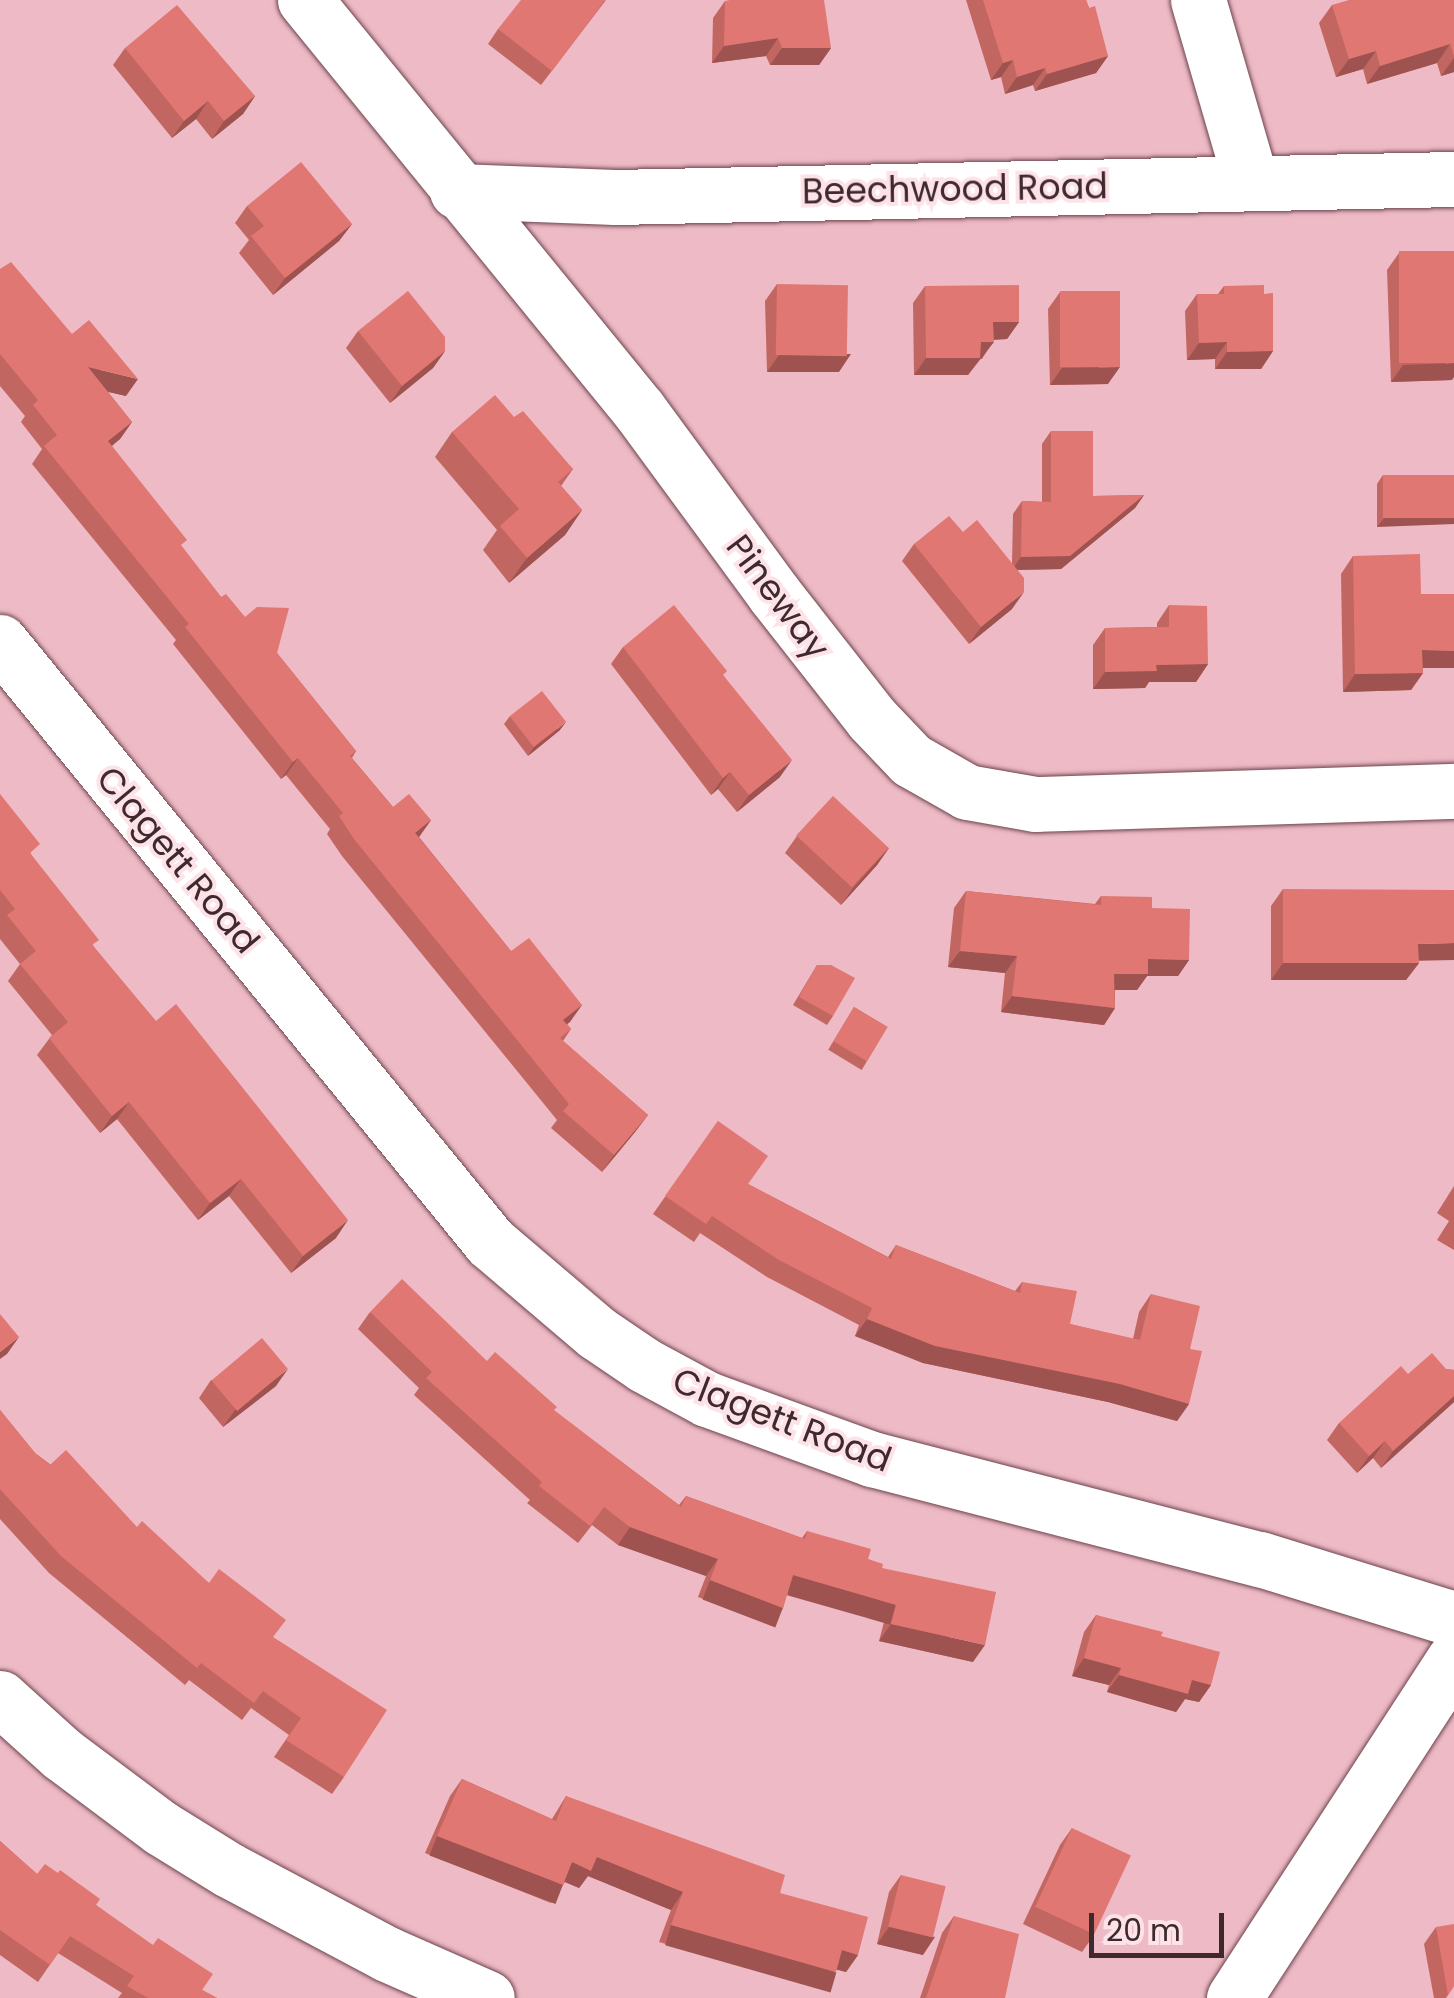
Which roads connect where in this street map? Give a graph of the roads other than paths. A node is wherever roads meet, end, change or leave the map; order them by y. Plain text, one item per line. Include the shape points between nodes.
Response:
1 (305, 0) edge
2 (1198, 0) edge
3 (1454, 178) edge
4 (1251, 182) junction
5 (456, 192) junction
6 (0, 642) edge
7 (1454, 790) edge
8 (1454, 1619) edge
9 (1454, 1659) edge
10 (0, 1698) edge
11 (487, 1998) edge
12 (1234, 1998) edge

1 - 5 street, Pineway
2 - 4 street
3 - 4 street, Beechwood Road
4 - 5 street, Beechwood Road via 615,196
5 - 7 street, Pineway via 627,395 872,719 912,760 947,782 1036,804
6 - 8 street, Clagett Road via 480,1230 541,1288 644,1365 707,1398 872,1458 1260,1559
9 - 12 street
10 - 11 street via 160,1828 386,1954

